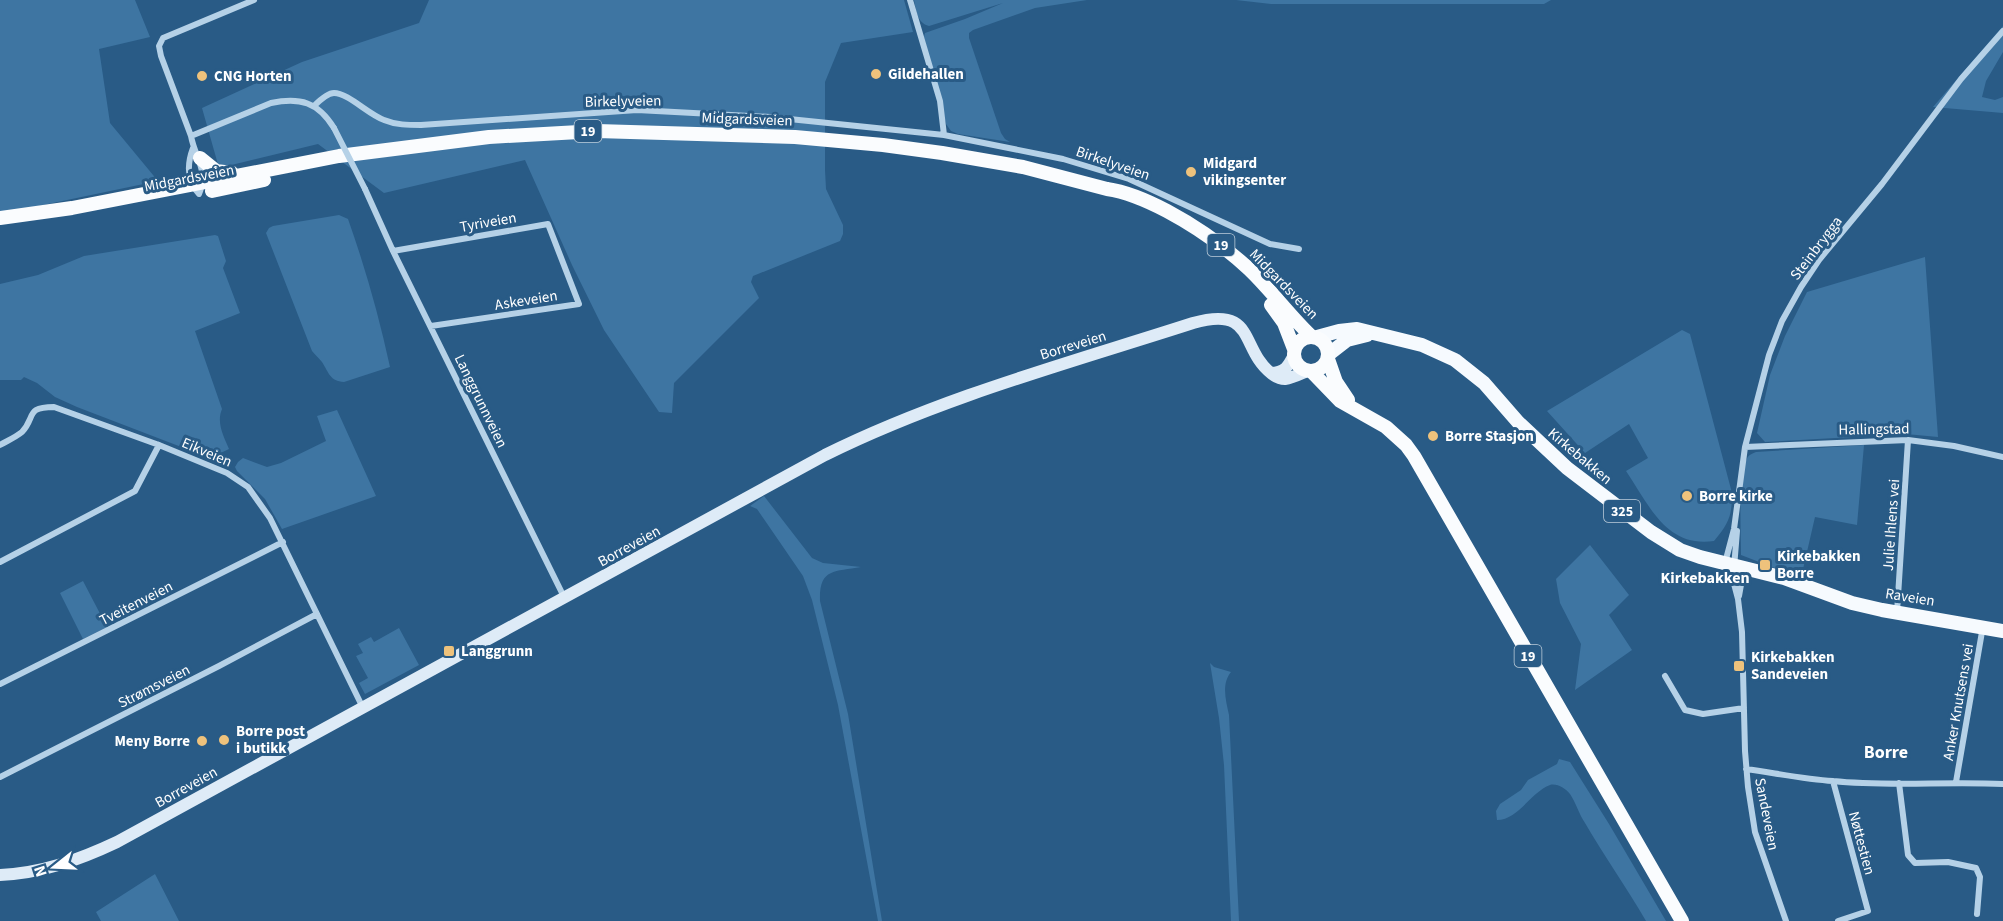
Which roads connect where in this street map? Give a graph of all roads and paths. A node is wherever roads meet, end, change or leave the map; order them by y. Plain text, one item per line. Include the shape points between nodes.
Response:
1 (254, 0) edge
2 (910, 0) edge
3 (2003, 31) edge
4 (314, 106) junction
5 (944, 135) junction
6 (190, 136) junction
7 (382, 151) junction
8 (196, 153) junction
9 (246, 174) junction
10 (198, 187) junction
11 (1107, 189) junction
12 (0, 218) edge
13 (0, 224) edge
14 (1299, 249) dead end
15 (393, 251) junction
16 (562, 262) joint
17 (431, 326) junction
18 (1378, 333) junction
19 (1314, 337) junction
20 (1294, 352) junction
21 (1328, 357) junction
22 (1310, 371) junction
23 (1271, 373) junction
24 (1355, 408) junction
25 (1908, 440) junction
26 (0, 445) edge
27 (159, 445) junction
28 (1744, 447) junction
29 (2003, 457) edge
30 (283, 543) junction
31 (0, 562) edge
32 (1734, 565) junction
33 (564, 598) junction
34 (1738, 599) junction
35 (1897, 612) junction
36 (317, 614) junction
37 (1983, 626) junction
38 (2003, 631) edge
39 (1665, 676) dead end
40 (0, 684) edge
41 (363, 708) junction
42 (1744, 708) junction
43 (1746, 769) junction
44 (0, 777) edge
45 (1833, 782) junction
46 (1956, 782) junction
47 (1899, 783) junction
48 (2003, 784) edge
49 (0, 875) edge
50 (1977, 914) dead end
51 (1682, 921) edge
52 (1786, 921) edge
53 (1838, 921) edge

1 - 6 street via 163,38 159,46
2 - 5 street via 940,101
3 - 28 street, Steinbrygga via 1961,79 1801,287 1769,355
4 - 5 street, Birkelyveien via 334,93 383,120 410,125 637,110 770,117
4 - 6 street via 285,100 272,103
4 - 15 street, Langgrunnveien, bridge via 334,128
5 - 14 street, Birkelyveien via 1063,159 1129,179 1270,244
6 - 8 street
7 - 9 highway, Midgardsveien / 19
7 - 10 highway, Midgardsveien / 19 via 342,163
7 - 11 highway, Midgardsveien / 19 via 548,133 795,137 965,157
8 - 9 highway, 19 via 216,171
8 - 10 street
8 - 10 street via 188,161
9 - 10 highway, Midgardsveien / 19
10 - 12 highway, Midgardsveien / 19
10 - 13 highway, Midgardsveien / 19 via 76,216
11 - 19 highway, Midgardsveien / 19 via 1158,207 1217,242
11 - 20 highway, Midgardsveien / 19 via 1184,229 1242,273 1278,314
15 - 16 street, Tyriveien via 548,224
15 - 17 street, Langgrunnveien
16 - 17 street, Askeveien via 579,304
17 - 33 street, Langgrunnveien
18 - 19 main road, Kirkebakken / 325 via 1357,329
18 - 21 main road, Kirkebakken / 325 via 1347,340
18 - 32 main road, Kirkebakken / 325 via 1422,345 1455,360 1484,382 1543,447 1594,490 1670,545
19 - 20 highway via 1301,340
19 - 21 highway, 19 via 1325,344
20 - 22 highway, 19 via 1298,366
20 - 23 main road via 1288,368
21 - 22 highway via 1321,368
21 - 24 highway, 19 via 1336,382
22 - 23 main road via 1285,379
22 - 24 highway, 19 via 1340,401
23 - 33 main road, Borreveien via 1262,365 1242,328 1214,318 967,394 887,425 825,455
24 - 51 highway, 19 via 1386,427 1414,456
25 - 28 street, Hallingstad
25 - 29 street, Hallingstad
25 - 35 street, Julie Ihlens vei
26 - 27 street, Eikveien via 22,431 32,413 41,407 54,407
27 - 30 street, Eikveien via 227,473 248,487
27 - 31 street via 135,491
28 - 32 street, Steinbrygga
30 - 36 street, Eikveien
30 - 40 street, Tveitenveien
32 - 34 street, Sandeveien
32 - 34 street, Sandeveien
32 - 35 main road, Raveien / 325 via 1852,603
33 - 41 main road, Borreveien
34 - 42 street, Sandeveien
35 - 37 main road, Raveien / 325
36 - 41 street, Eikveien
36 - 44 street, Strømsveien
37 - 38 main road, Raveien / 325
37 - 46 street, Anker Knutsens vei
39 - 42 street via 1685,710 1703,714
41 - 49 main road, Borreveien via 93,854 34,872
42 - 43 street, Sandeveien
43 - 45 street
43 - 52 street, Sandeveien via 1755,832
45 - 47 street
45 - 53 street, Nøttestien via 1868,911
46 - 47 street
46 - 48 street
47 - 50 street via 1908,855 1915,863 1948,862 1976,868 1980,877

